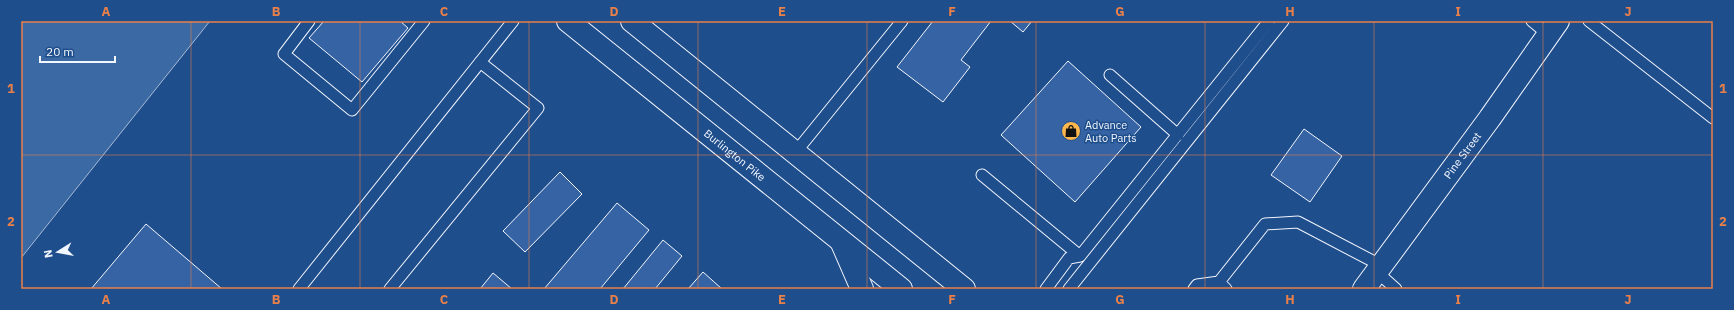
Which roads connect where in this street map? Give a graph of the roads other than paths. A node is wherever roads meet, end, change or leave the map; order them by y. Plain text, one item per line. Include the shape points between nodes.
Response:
1 (309, 21) edge
2 (424, 21) edge
3 (513, 21) edge
4 (568, 21) edge
5 (902, 21) edge
6 (1269, 21) edge
7 (1283, 21) edge
8 (1532, 21) edge
9 (1589, 21) edge
10 (642, 24) edge
11 (1554, 28) edge
12 (480, 62) junction
13 (1110, 75) dead end
14 (1713, 118) edge
15 (1178, 135) junction
16 (796, 153) junction
17 (982, 175) dead end
18 (841, 240) junction
19 (1080, 256) junction
20 (1374, 276) edge
21 (1222, 285) edge
22 (299, 289) edge
23 (390, 289) edge
24 (862, 289) edge
25 (901, 289) edge
26 (964, 289) edge
27 (1046, 289) edge
28 (1069, 289) edge
29 (1194, 289) edge
30 (1396, 289) edge

1 - 2 lane via 284,54 352,110
3 - 12 lane
4 - 18 main road, Burlington Pike
5 - 16 lane
6 - 15 lane
7 - 28 lane
8 - 11 lane
9 - 14 lane
10 - 16 main road
11 - 20 main road, Pine Street
12 - 22 lane
12 - 23 lane via 538,108
13 - 15 lane
15 - 19 lane
16 - 26 main road
17 - 19 lane
18 - 24 main road
18 - 25 main road, Burlington Pike
19 - 27 lane via 1068,258
20 - 21 lane via 1298,222 1265,224
20 - 30 lane
21 - 29 lane via 1197,285

